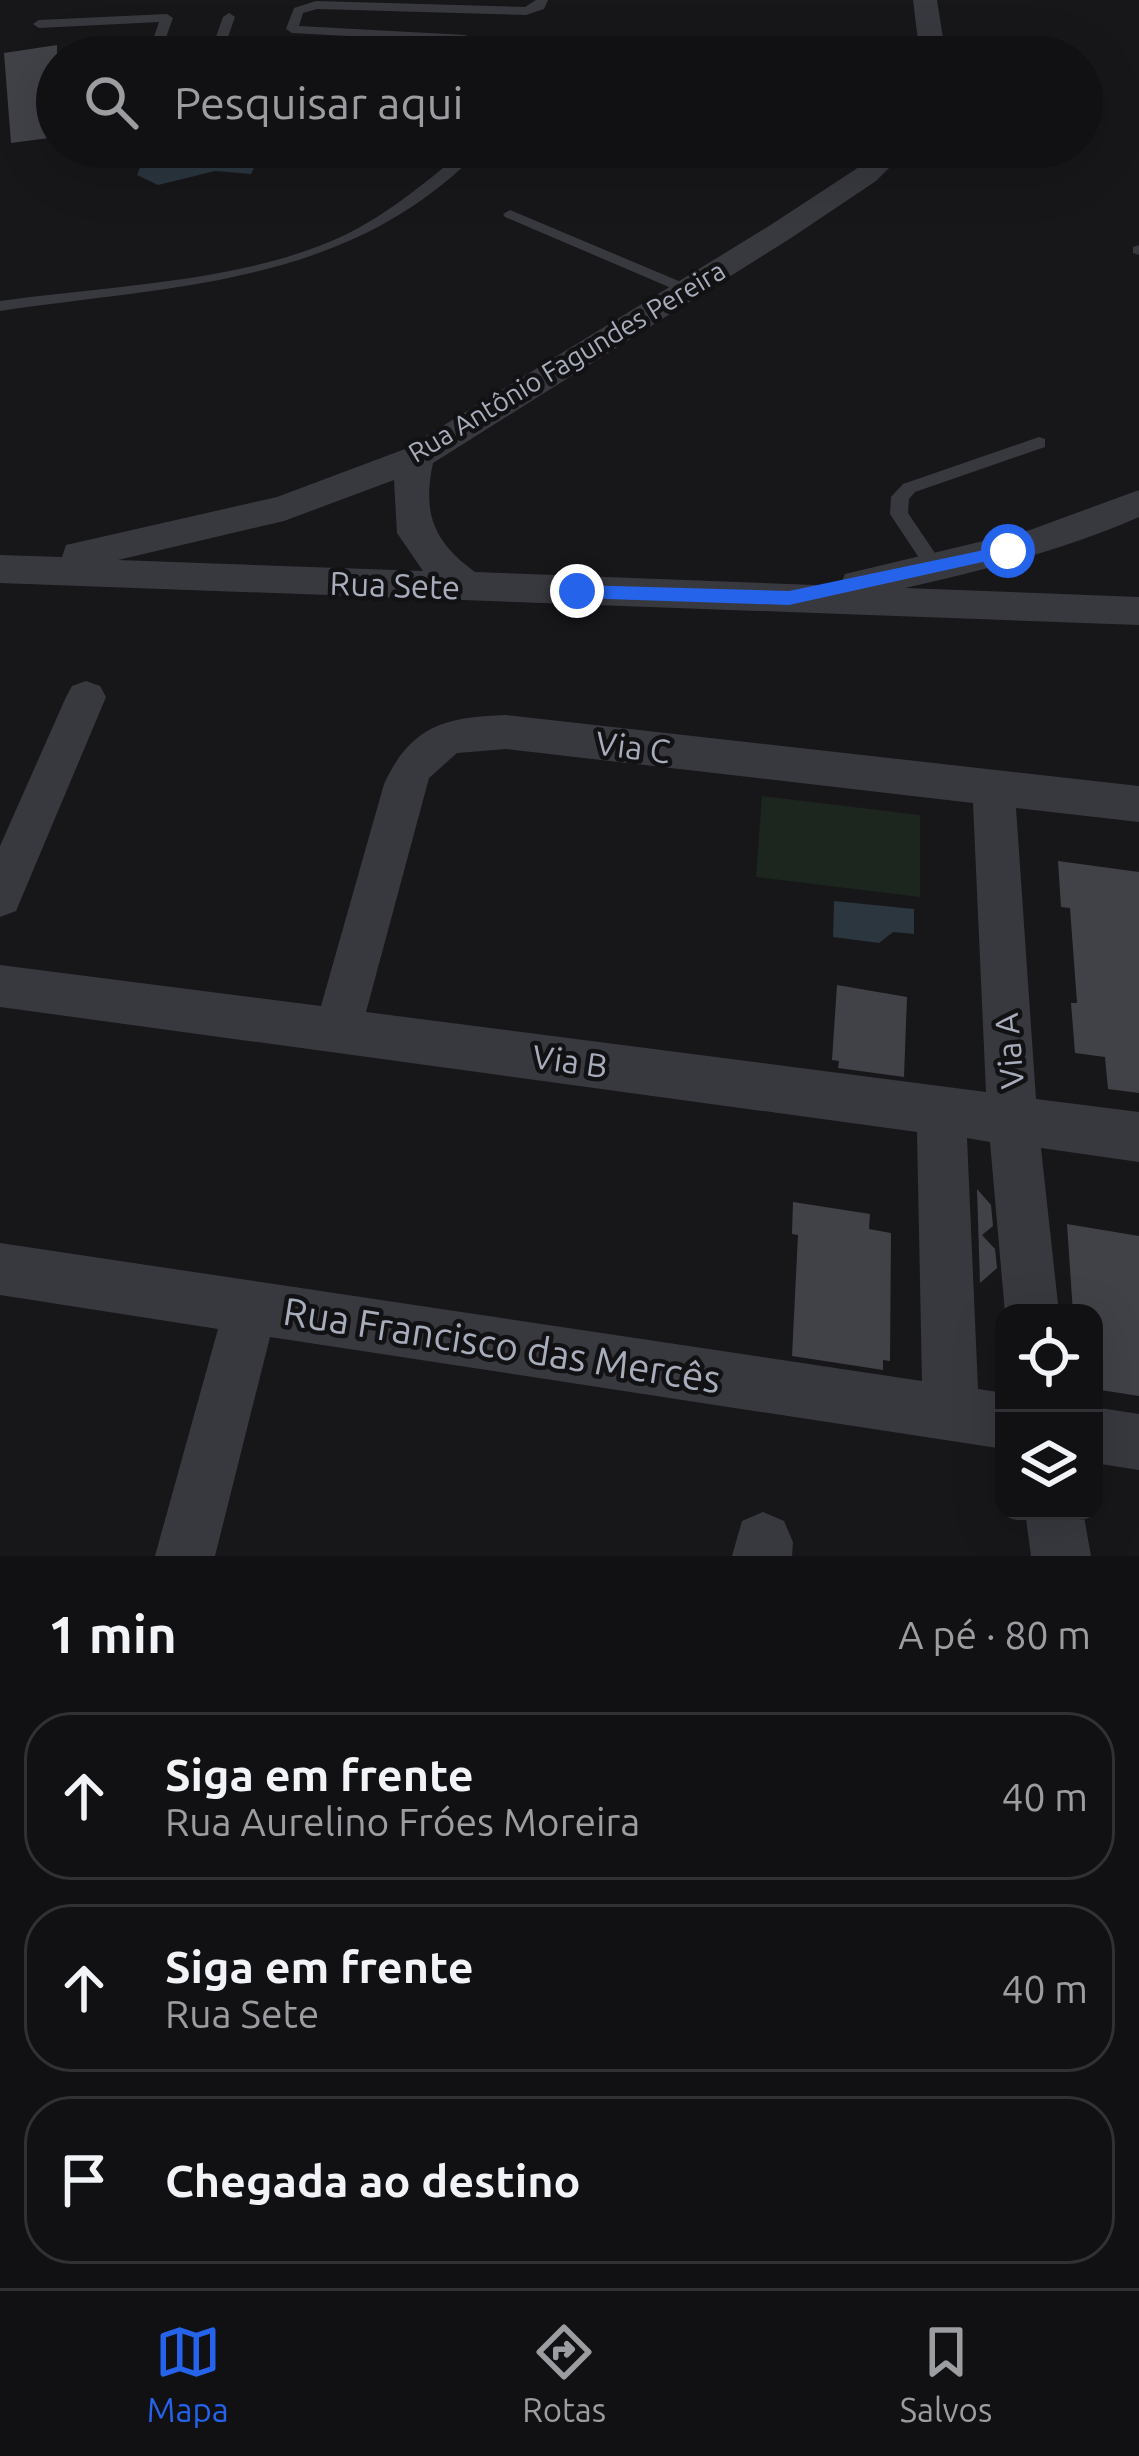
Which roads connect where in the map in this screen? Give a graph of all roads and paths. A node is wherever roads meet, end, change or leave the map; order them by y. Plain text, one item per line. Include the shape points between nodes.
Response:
1 (542, 0) edge
2 (925, 0) edge
3 (229, 17) dead end
4 (39, 24) dead end
5 (161, 36) edge
6 (222, 36) edge
7 (423, 36) edge
8 (930, 36) edge
9 (448, 168) edge
10 (874, 168) edge
11 (510, 214) dead end
12 (688, 290) junction
13 (0, 306) edge
14 (1039, 443) dead end
15 (417, 457) junction
16 (1139, 503) edge
17 (936, 568) junction
18 (0, 569) edge
19 (469, 587) junction
20 (789, 598) junction
21 (1139, 611) edge
22 (86, 697) dead end
23 (994, 788) junction
24 (1139, 804) edge
25 (0, 897) edge
26 (0, 986) edge
27 (338, 1030) junction
28 (941, 1110) junction
29 (1016, 1120) junction
30 (1139, 1138) edge
31 (0, 1270) edge
32 (1032, 1304) edge
33 (251, 1307) junction
34 (951, 1413) junction
35 (995, 1420) edge
36 (1103, 1436) edge
37 (1139, 1442) edge
38 (1055, 1520) edge
39 (185, 1556) edge
40 (1061, 1556) edge

1 - 7 lane via 526,11 316,5 298,11 292,29
2 - 8 street
3 - 6 lane
4 - 5 lane via 167,18
9 - 13 lane via 333,245 248,268
10 - 12 street, Rua Antônio Fagundes Pereira
11 - 12 lane
12 - 15 street, Rua Antônio Fagundes Pereira
14 - 17 lane via 900,497 899,514
15 - 18 street, Rua Antônio Fagundes Pereira via 220,527
15 - 19 street via 406,509 416,539
16 - 17 street via 1091,526
17 - 20 street
18 - 19 street, Rua Sete
19 - 20 street, Rua Sete
20 - 21 street
22 - 25 street
23 - 24 street, Via C
23 - 27 street, Via C via 506,733 436,742 414,759 405,784
23 - 29 street, Via A
26 - 27 street, Via B
27 - 28 street, Via B
28 - 29 street, Via B
28 - 34 street
29 - 30 street, Via B
29 - 32 street, Via A
31 - 33 street, Rua Francisco das Mercês
33 - 34 street, Rua Francisco das Mercês
33 - 39 street
34 - 35 street, Rua Francisco das Mercês
36 - 37 street
38 - 40 street

